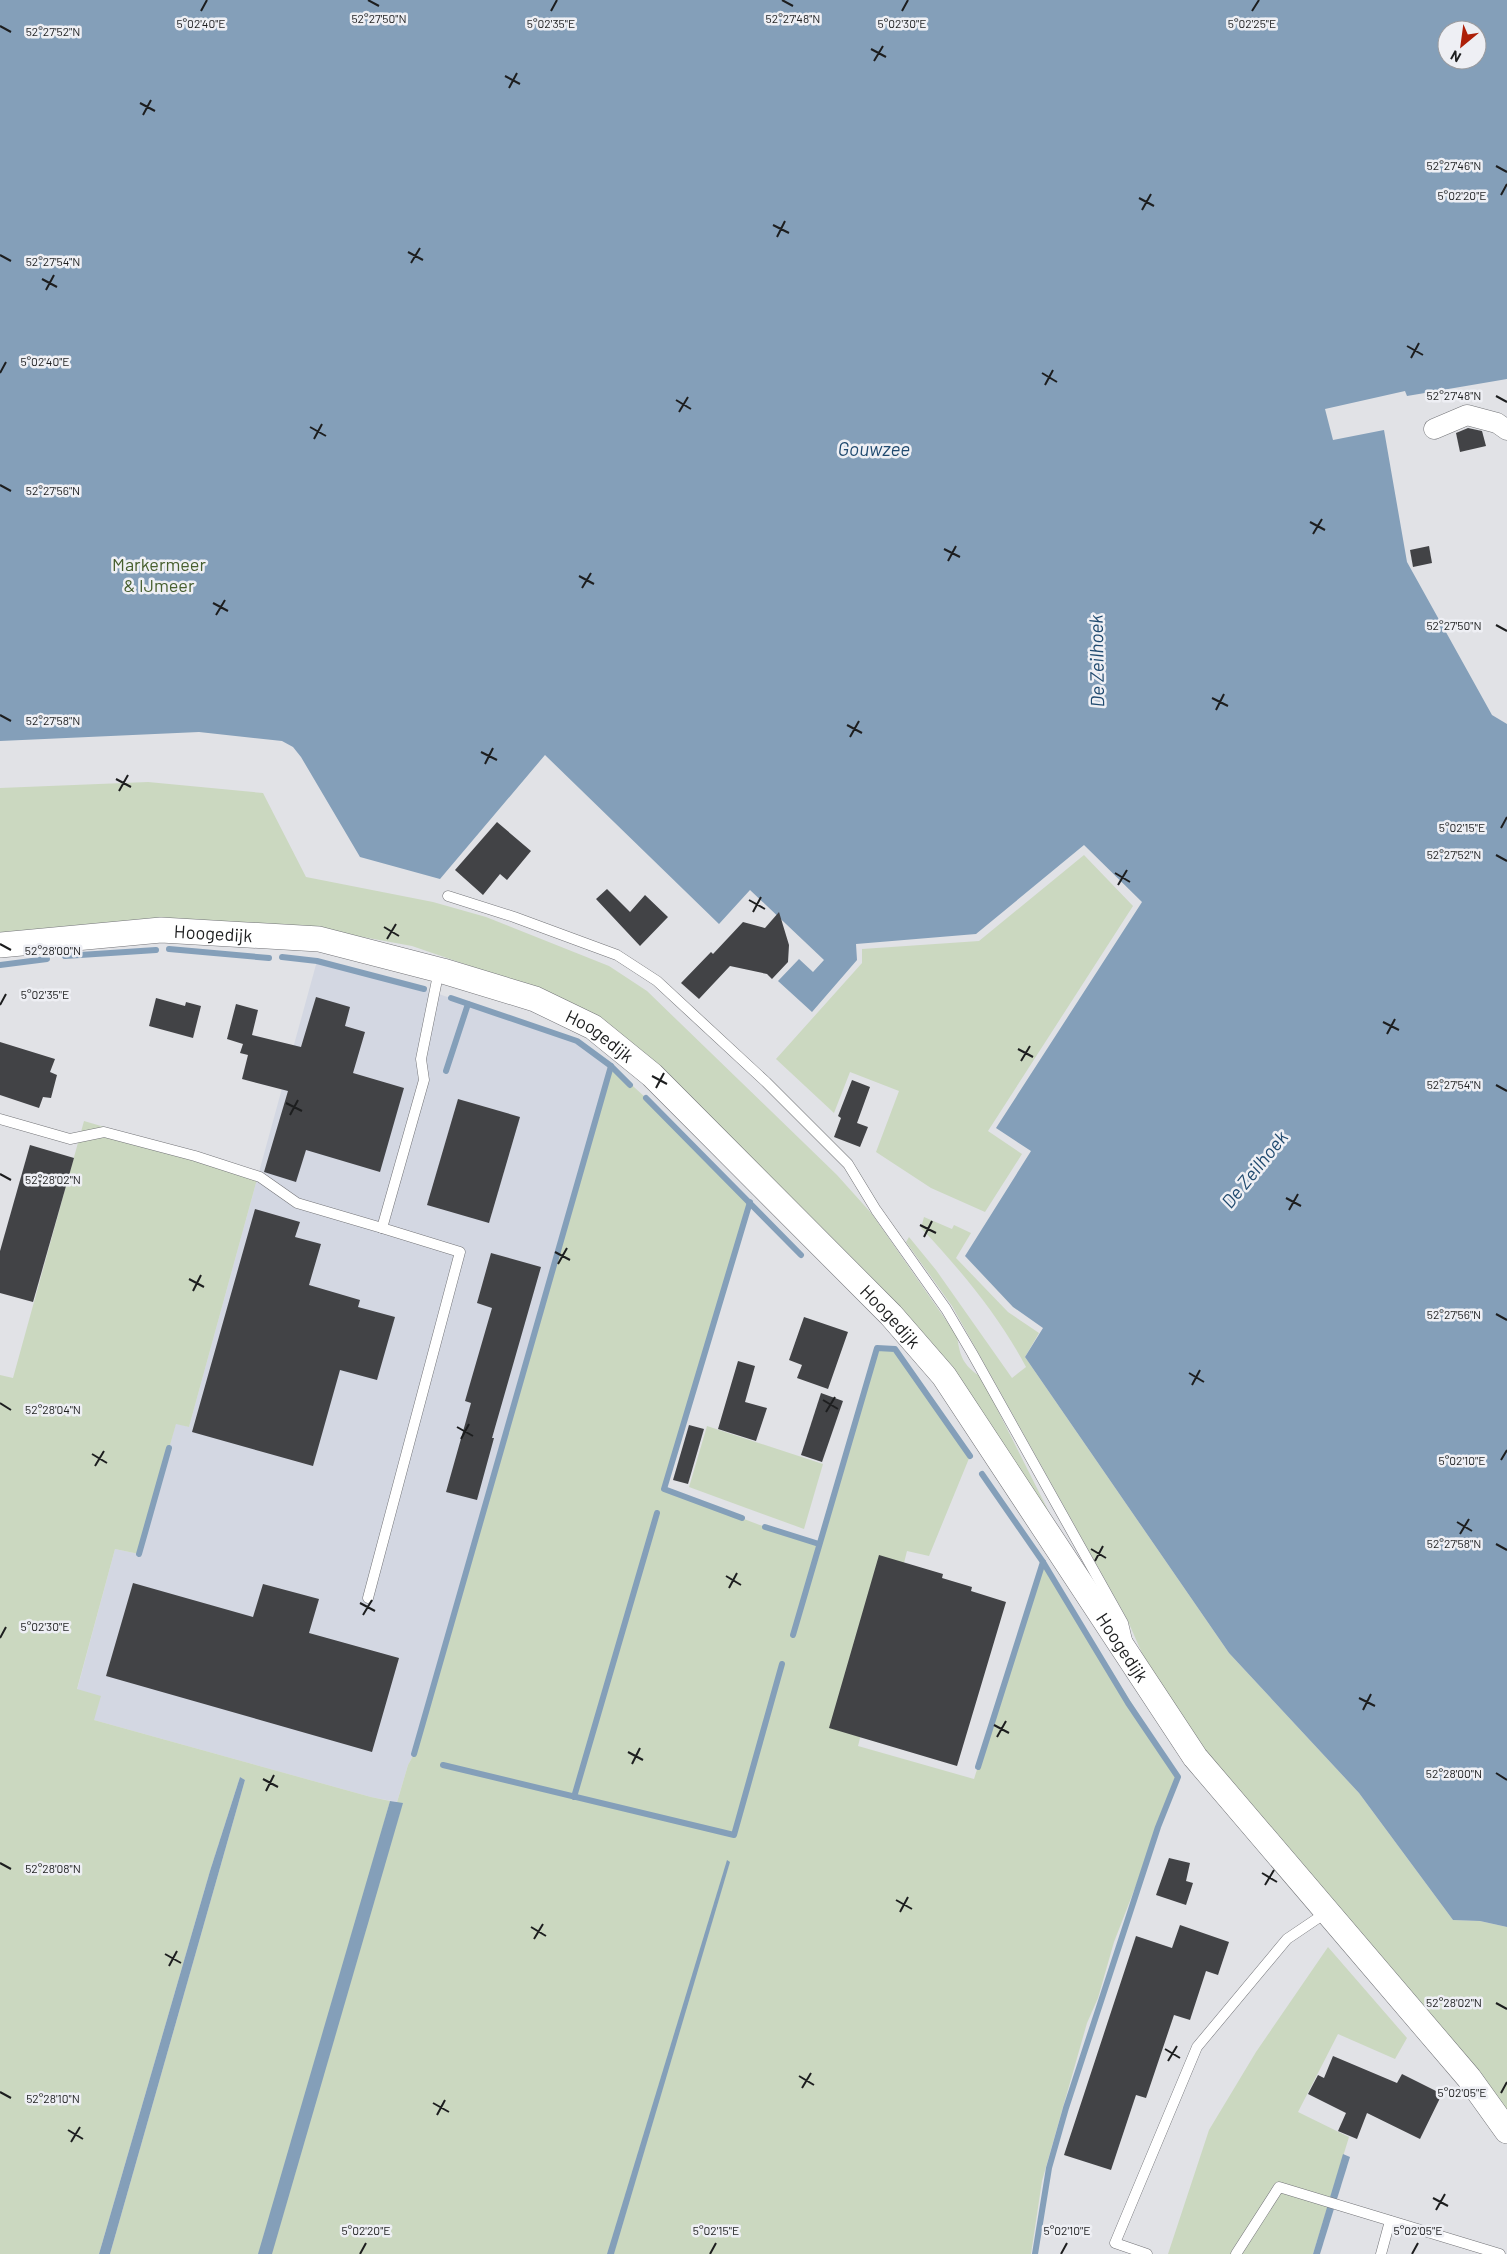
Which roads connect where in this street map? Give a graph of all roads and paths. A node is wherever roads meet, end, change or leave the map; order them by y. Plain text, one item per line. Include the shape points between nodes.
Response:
1 (1434, 429) dead end
2 (1507, 430) edge
3 (448, 896) dead end
4 (0, 945) edge
5 (439, 970) junction
6 (0, 1119) edge
7 (382, 1228) junction
8 (368, 1598) dead end
9 (1134, 1667) junction
10 (1327, 1912) junction
11 (1507, 2131) edge
12 (1390, 2221) junction
13 (1147, 2254) edge
14 (1236, 2254) edge
15 (1381, 2254) edge
16 (1500, 2254) edge

1 - 2 street via 1467,415 1497,423
3 - 9 lane via 514,916 616,955 657,981 848,1164 972,1352 1123,1623
4 - 5 street, Hoogedijk via 162,930 319,939
5 - 7 lane via 421,1059 424,1080
5 - 9 street, Hoogedijk via 535,998 593,1027 647,1070 825,1246 891,1314 944,1376
6 - 7 lane via 70,1139 104,1132 195,1156 260,1177 297,1203
7 - 8 lane via 460,1252
9 - 10 street, Hoogedijk via 1196,1757
10 - 11 street, Hoogedijk via 1469,2078
10 - 13 lane via 1287,1940 1197,2047 1115,2243
12 - 14 lane via 1279,2188
12 - 15 lane
12 - 16 lane

